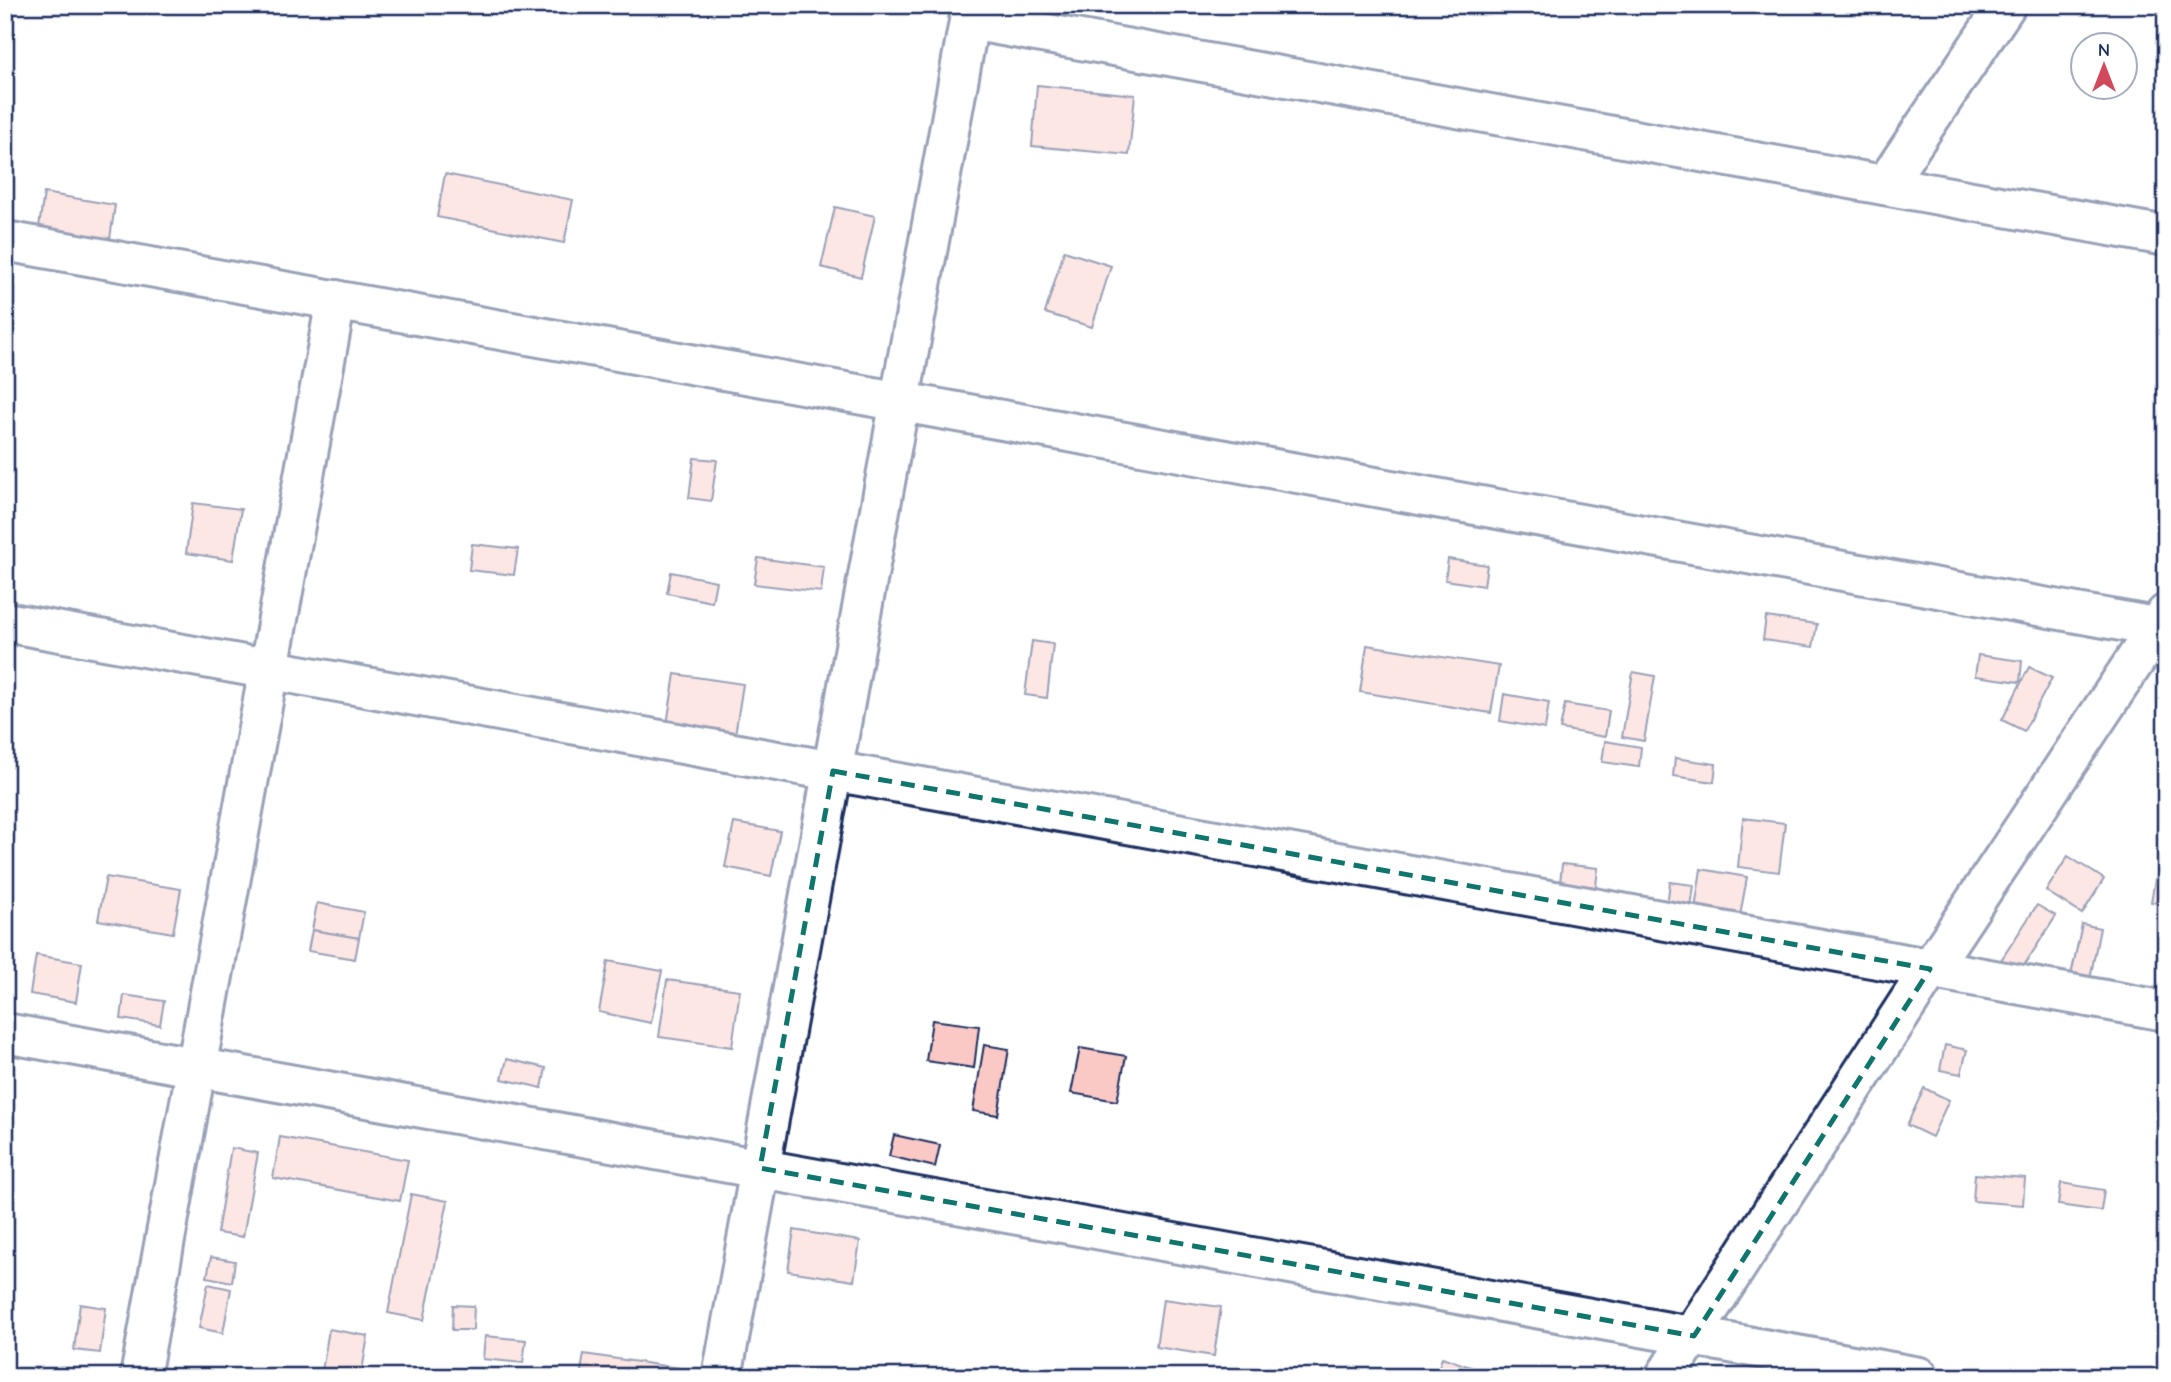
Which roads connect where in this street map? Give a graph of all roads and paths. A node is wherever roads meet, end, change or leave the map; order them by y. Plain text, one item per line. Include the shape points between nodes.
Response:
1 (2006, 5) edge
2 (971, 13) edge
3 (1885, 185) junction
4 (2166, 236) edge
5 (5, 241) edge
6 (337, 300) junction
7 (900, 401) junction
8 (5, 622) edge
9 (2163, 624) edge
10 (269, 670) junction
11 (833, 771) junction
12 (1930, 969) junction
13 (2166, 1011) edge
14 (5, 1033) edge
15 (197, 1067) junction
16 (760, 1168) junction
17 (1693, 1336) junction
18 (140, 1377) edge
19 (722, 1377) edge
20 (1665, 1377) edge
21 (1919, 1377) edge

1 - 3 street
2 - 3 street
2 - 7 street
3 - 4 street
5 - 6 street
6 - 7 street
6 - 10 street
7 - 9 street
7 - 11 street
8 - 10 street
9 - 12 street
10 - 11 street
10 - 15 street
11 - 12 street
11 - 16 street
12 - 13 street
12 - 17 street
14 - 15 street
15 - 16 street
15 - 18 street
16 - 17 street
16 - 19 street
17 - 20 street
17 - 21 street

